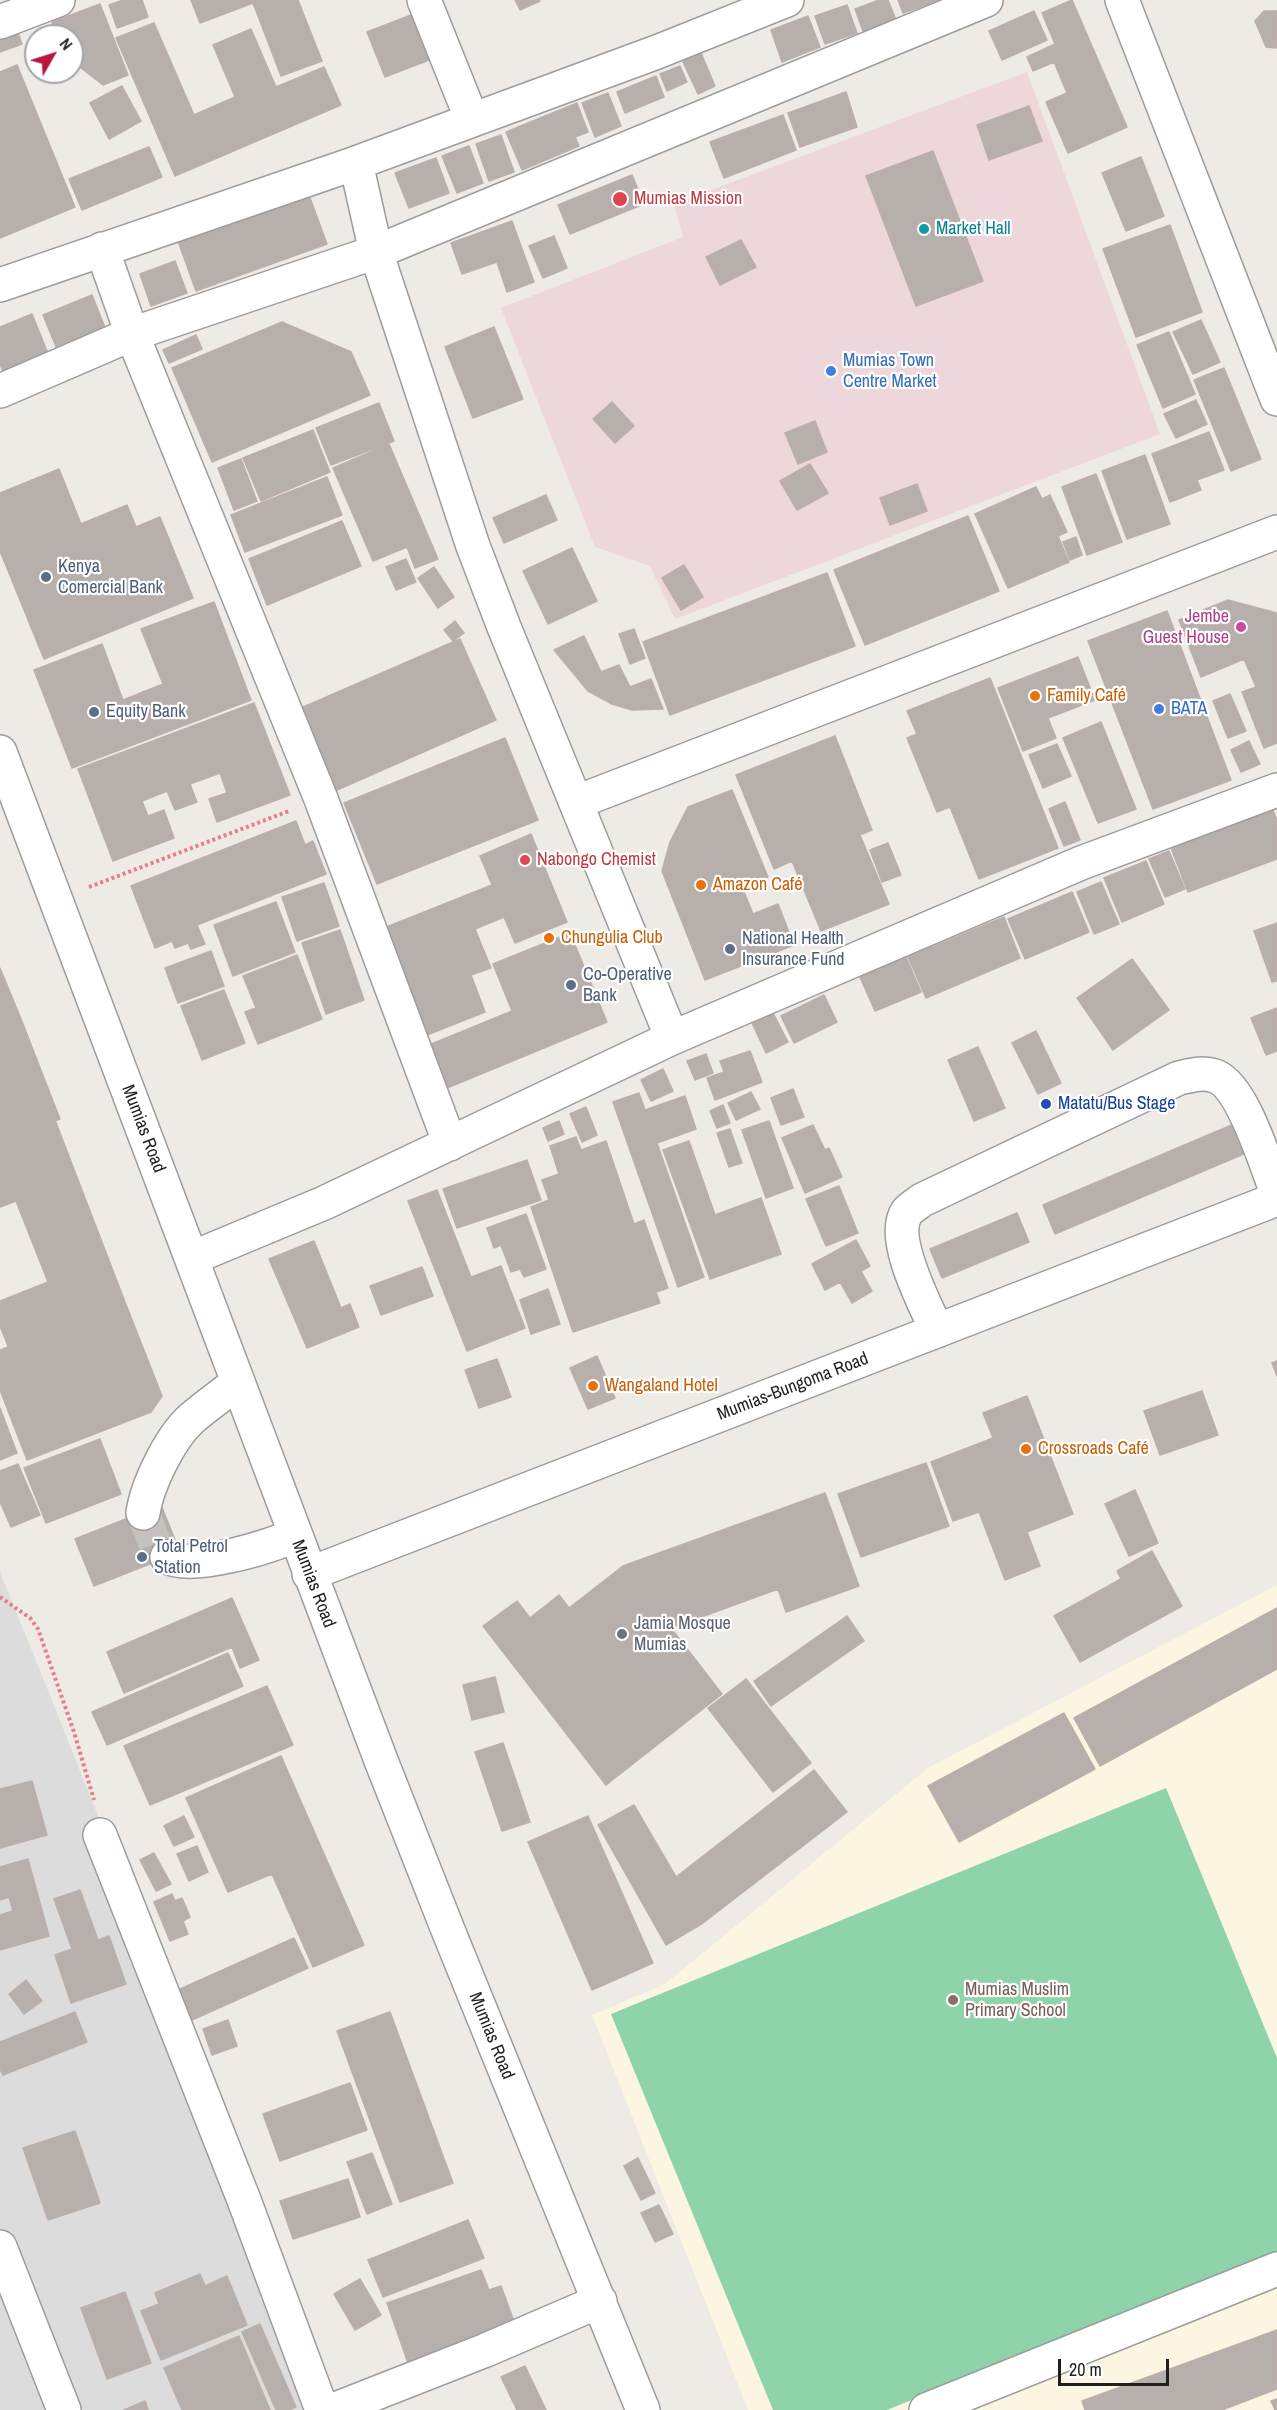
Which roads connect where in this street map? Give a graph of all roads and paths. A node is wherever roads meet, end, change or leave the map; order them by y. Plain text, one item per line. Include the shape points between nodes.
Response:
1 (58, 0) edge
2 (424, 0) edge
3 (787, 0) edge
4 (986, 0) edge
5 (1122, 0) edge
6 (0, 22) edge
7 (472, 120) junction
8 (356, 163) junction
9 (102, 249) junction
10 (376, 252) junction
11 (0, 285) edge
12 (132, 334) junction
13 (0, 390) edge
14 (1277, 399) edge
15 (1277, 532) edge
16 (0, 752) edge
17 (1277, 790) edge
18 (321, 799) junction
19 (577, 802) junction
20 (56, 899) junction
21 (672, 1038) junction
22 (450, 1144) junction
23 (1277, 1192) edge
24 (1277, 1199) edge
25 (192, 1258) junction
26 (937, 1331) junction
27 (238, 1382) junction
28 (143, 1513) tunnel mouth
29 (295, 1535) junction
30 (167, 1557) dead end
31 (309, 1574) junction
32 (0, 1597) edge
33 (100, 1835) joint
34 (0, 2247) edge
35 (1277, 2269) edge
36 (600, 2301) junction
37 (64, 2410) edge
38 (322, 2410) edge
39 (333, 2410) edge
40 (643, 2410) edge
41 (926, 2410) edge

1 - 6 street
2 - 7 street
3 - 7 street
4 - 10 street
5 - 14 street
7 - 8 street
8 - 9 street
8 - 10 street
9 - 11 street
9 - 12 street
10 - 12 street
10 - 19 street via 473,546
12 - 13 street
12 - 18 street
15 - 19 street
16 - 20 street, Mumias Road
17 - 21 street via 1082,863
18 - 20 path
18 - 22 street
19 - 21 street
20 - 25 street, Mumias Road
21 - 22 street
22 - 25 street via 324,1203
23 - 26 street via 1242,1103 1227,1084 1202,1073 1179,1078 922,1200 907,1212 903,1244 913,1279
24 - 26 street, Mumias-Bungoma Road
25 - 27 street, Mumias Road
26 - 31 street, Mumias-Bungoma Road
27 - 28 street via 189,1420 179,1433 151,1481
27 - 29 street, Mumias Road
29 - 30 street via 259,1549 192,1562
29 - 31 street, Mumias Road
31 - 36 street, Mumias Road via 448,1930
32 - 33 path via 30,1618 38,1629 95,1801
33 - 38 street
34 - 37 street
35 - 41 street
36 - 39 street
36 - 40 street, Mumias Road

